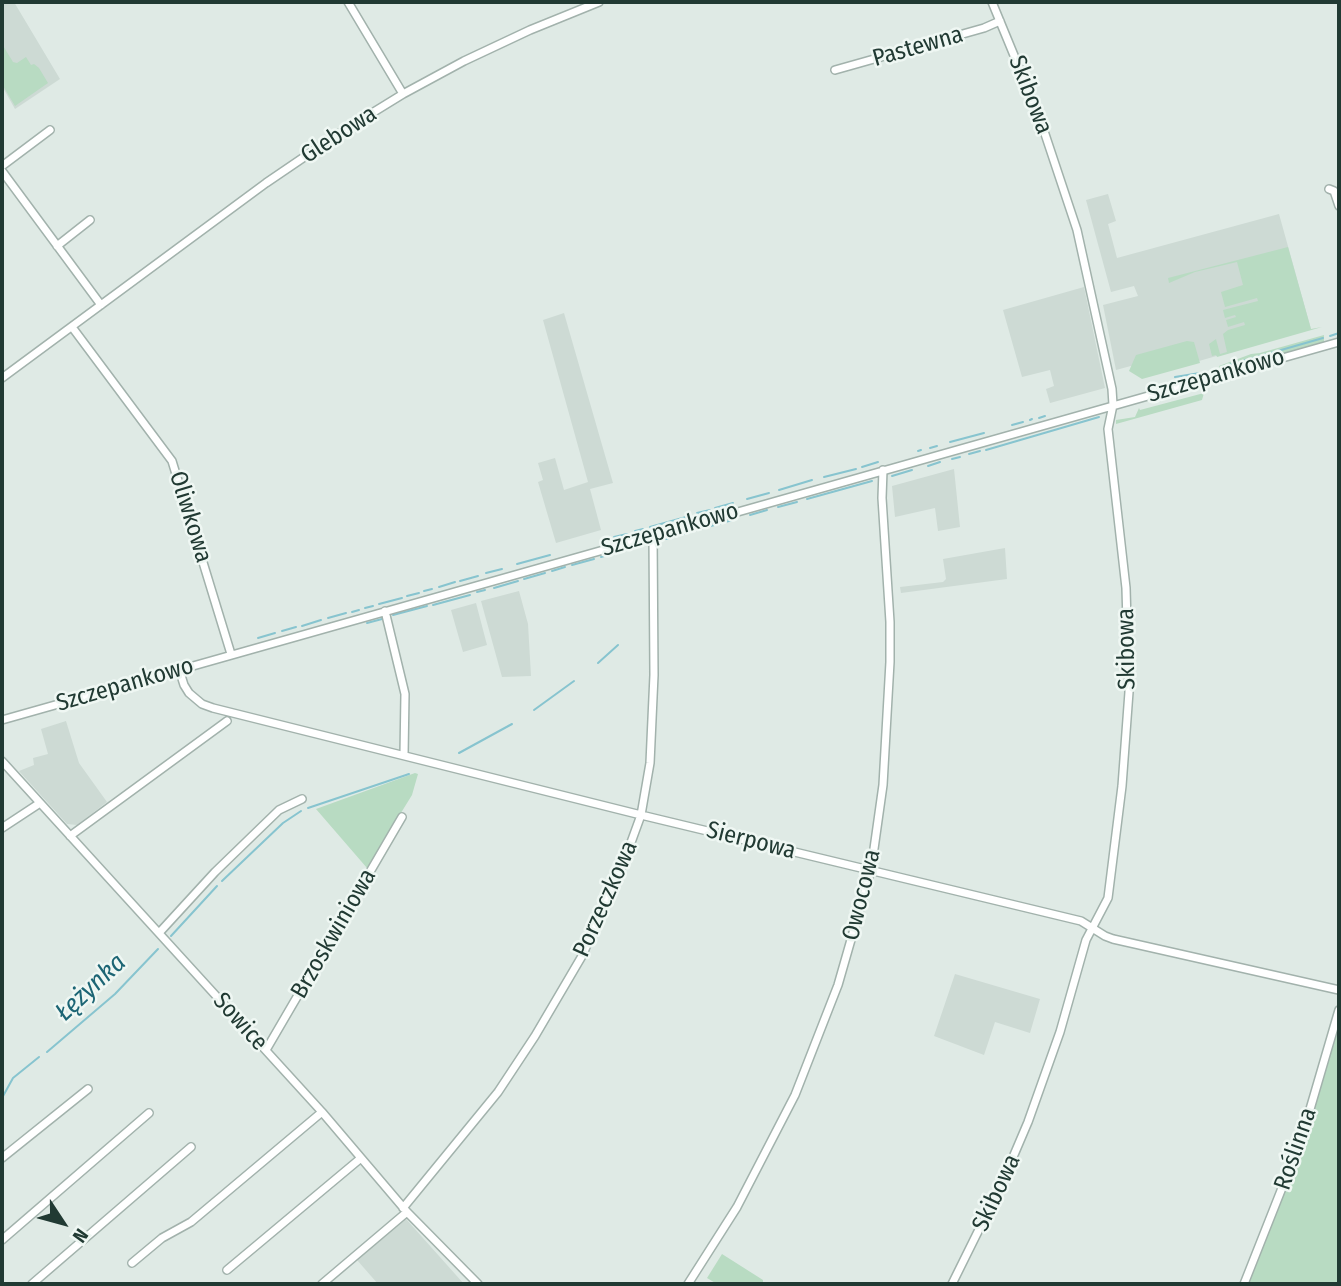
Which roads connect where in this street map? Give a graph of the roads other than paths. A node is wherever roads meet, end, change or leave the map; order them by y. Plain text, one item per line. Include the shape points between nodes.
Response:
1 (348, 2) edge
2 (599, 2) edge
3 (992, 2) edge
4 (1000, 22) junction
5 (835, 70) dead end
6 (403, 94) junction
7 (50, 130) dead end
8 (2, 169) edge
9 (1334, 188) edge
10 (1339, 206) edge
11 (90, 220) dead end
12 (57, 246) junction
13 (101, 305) junction
14 (72, 327) junction
15 (1339, 342) edge
16 (2, 378) edge
17 (1113, 405) junction
18 (883, 470) junction
19 (653, 535) junction
20 (385, 611) junction
21 (231, 654) junction
22 (179, 669) junction
23 (2, 720) edge
24 (227, 721) dead end
25 (404, 755) junction
26 (2, 761) edge
27 (302, 799) dead end
28 (40, 803) junction
29 (641, 815) junction
30 (402, 817) dead end
31 (2, 828) edge
32 (70, 836) junction
33 (871, 870) junction
34 (1092, 926) junction
35 (159, 933) junction
36 (1339, 990) edge
37 (1339, 1010) edge
38 (266, 1051) junction
39 (88, 1089) dead end
40 (322, 1112) junction
41 (149, 1113) dead end
42 (191, 1147) dead end
43 (2, 1158) edge
44 (361, 1158) junction
45 (405, 1210) junction
46 (2, 1240) edge
47 (132, 1263) dead end
48 (227, 1270) dead end
49 (331, 1277) junction
50 (32, 1284) edge
51 (322, 1284) edge
52 (337, 1284) edge
53 (478, 1284) edge
54 (688, 1284) edge
55 (952, 1284) edge
56 (1244, 1284) edge

1 - 6 street
2 - 6 street, Glebowa via 500,43
3 - 4 street, Skibowa
4 - 5 street, Pastewna
4 - 17 street, Skibowa via 1039,116 1077,230
6 - 13 street, Glebowa via 313,150
7 - 8 street
8 - 12 street
9 - 10 street
11 - 12 street
12 - 13 street
13 - 14 street, Glebowa
14 - 16 street, Glebowa
14 - 21 street, Oliwkowa via 172,460
15 - 17 street, Szczepankowo
17 - 18 street, Szczepankowo
17 - 34 street, Skibowa via 1108,429 1126,588 1129,692 1109,890
18 - 19 street, Szczepankowo
18 - 33 street, Owocowa via 890,662 883,785
19 - 20 street, Szczepankowo
19 - 29 street, Porzeczkowa via 653,720
20 - 21 street, Szczepankowo
20 - 25 street via 405,694
21 - 22 street, Szczepankowo
22 - 23 street, Szczepankowo
22 - 25 street, Sierpowa via 189,693 202,704
24 - 32 street
25 - 29 street, Sierpowa
26 - 28 street, Sowice
27 - 35 street via 279,810
28 - 31 street
28 - 32 street, Sowice
29 - 33 street, Sierpowa
29 - 45 street, Porzeczkowa via 606,905 560,996 498,1092
30 - 38 street, Brzoskwiniowa
32 - 35 street, Sowice
33 - 34 street, Sierpowa
33 - 54 street, Owocowa via 838,985 795,1095 737,1207
34 - 36 street, Sierpowa via 1113,939
34 - 55 street, Skibowa via 1028,1122
35 - 38 street, Sowice
37 - 56 street, Roślinna via 1301,1140
38 - 40 street, Sowice
39 - 43 street
40 - 44 street, Sowice
40 - 47 street via 191,1222
41 - 46 street
42 - 50 street
44 - 45 street, Sowice
44 - 48 street
45 - 49 street, Porzeczkowa
45 - 53 street, Sowice
49 - 51 street, Porzeczkowa
49 - 52 street

